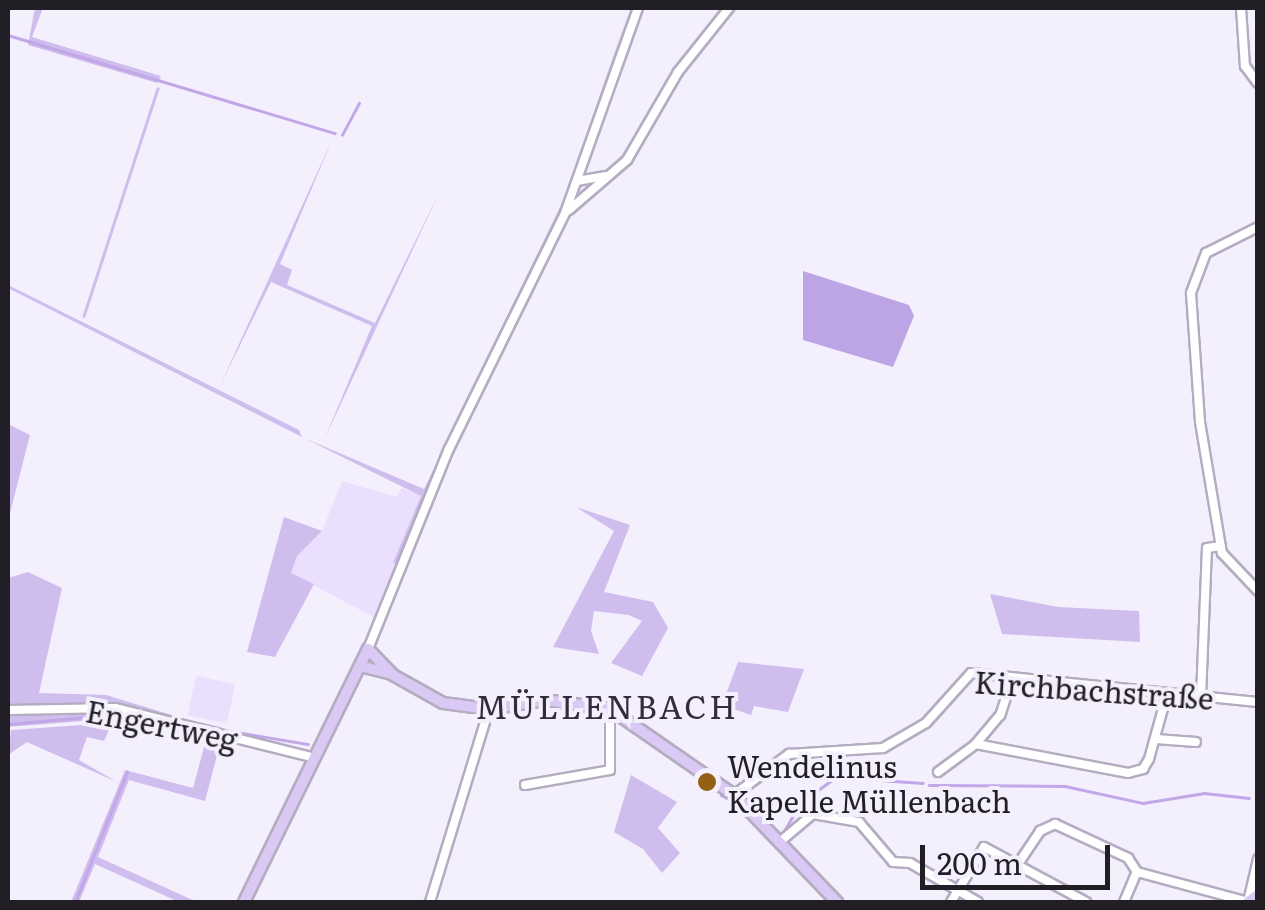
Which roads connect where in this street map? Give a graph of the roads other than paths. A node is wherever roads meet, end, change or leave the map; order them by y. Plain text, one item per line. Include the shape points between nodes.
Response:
1 (638, 8) edge
2 (728, 8) edge
3 (1241, 8) edge
4 (1258, 84) edge
5 (609, 174) junction
6 (578, 181) junction
7 (566, 213) junction
8 (1258, 227) edge
9 (1221, 546) junction
10 (1258, 592) edge
11 (368, 648) junction
12 (360, 666) junction
13 (393, 674) junction
14 (1012, 680) junction
15 (1168, 694) junction
16 (1201, 697) junction
17 (1258, 702) edge
18 (489, 709) junction
19 (8, 710) edge
20 (610, 714) junction
21 (1156, 739) junction
22 (1196, 742) dead end
23 (976, 744) junction
24 (315, 758) junction
25 (938, 772) dead end
26 (525, 786) dead end
27 (734, 795) junction
28 (782, 840) junction
29 (1258, 859) edge
30 (1018, 864) junction
31 (1137, 872) junction
32 (956, 889) junction
33 (1258, 895) edge
34 (244, 902) edge
35 (430, 902) edge
36 (837, 902) edge
37 (952, 902) edge
38 (978, 902) edge
39 (1086, 902) edge
40 (1124, 902) edge
41 (1248, 902) edge

1 - 6 street
2 - 5 street via 678,72 641,140
3 - 4 street via 1245,66
5 - 6 street
5 - 7 street
6 - 7 street
7 - 11 street via 482,379
8 - 9 street via 1206,253 1191,293 1200,422
9 - 10 street via 1227,563
9 - 16 street via 1207,548
11 - 12 main road
11 - 13 main road
12 - 13 main road
12 - 24 main road
13 - 18 main road via 443,703
14 - 15 street, Kirchbachstraße
14 - 23 street via 1000,715
14 - 27 street, Kirchbachstraße via 964,676 926,723 883,748 789,754
15 - 16 street, Kirchbachstraße
15 - 21 street
16 - 17 street, Kirchbachstraße
18 - 20 main road via 545,700
18 - 35 street
19 - 24 street, Engertweg via 115,708
20 - 26 street via 610,770
20 - 27 main road
21 - 22 street
21 - 23 street via 1143,769 1128,773
23 - 25 street
24 - 34 main road
27 - 28 main road
28 - 32 street via 812,814 858,822 893,862 910,863
28 - 36 main road
29 - 41 street
30 - 31 street via 1040,830 1055,824 1128,858
30 - 32 street via 984,847
30 - 39 street
31 - 40 street
31 - 41 street
32 - 37 street
32 - 38 street
33 - 41 main road

